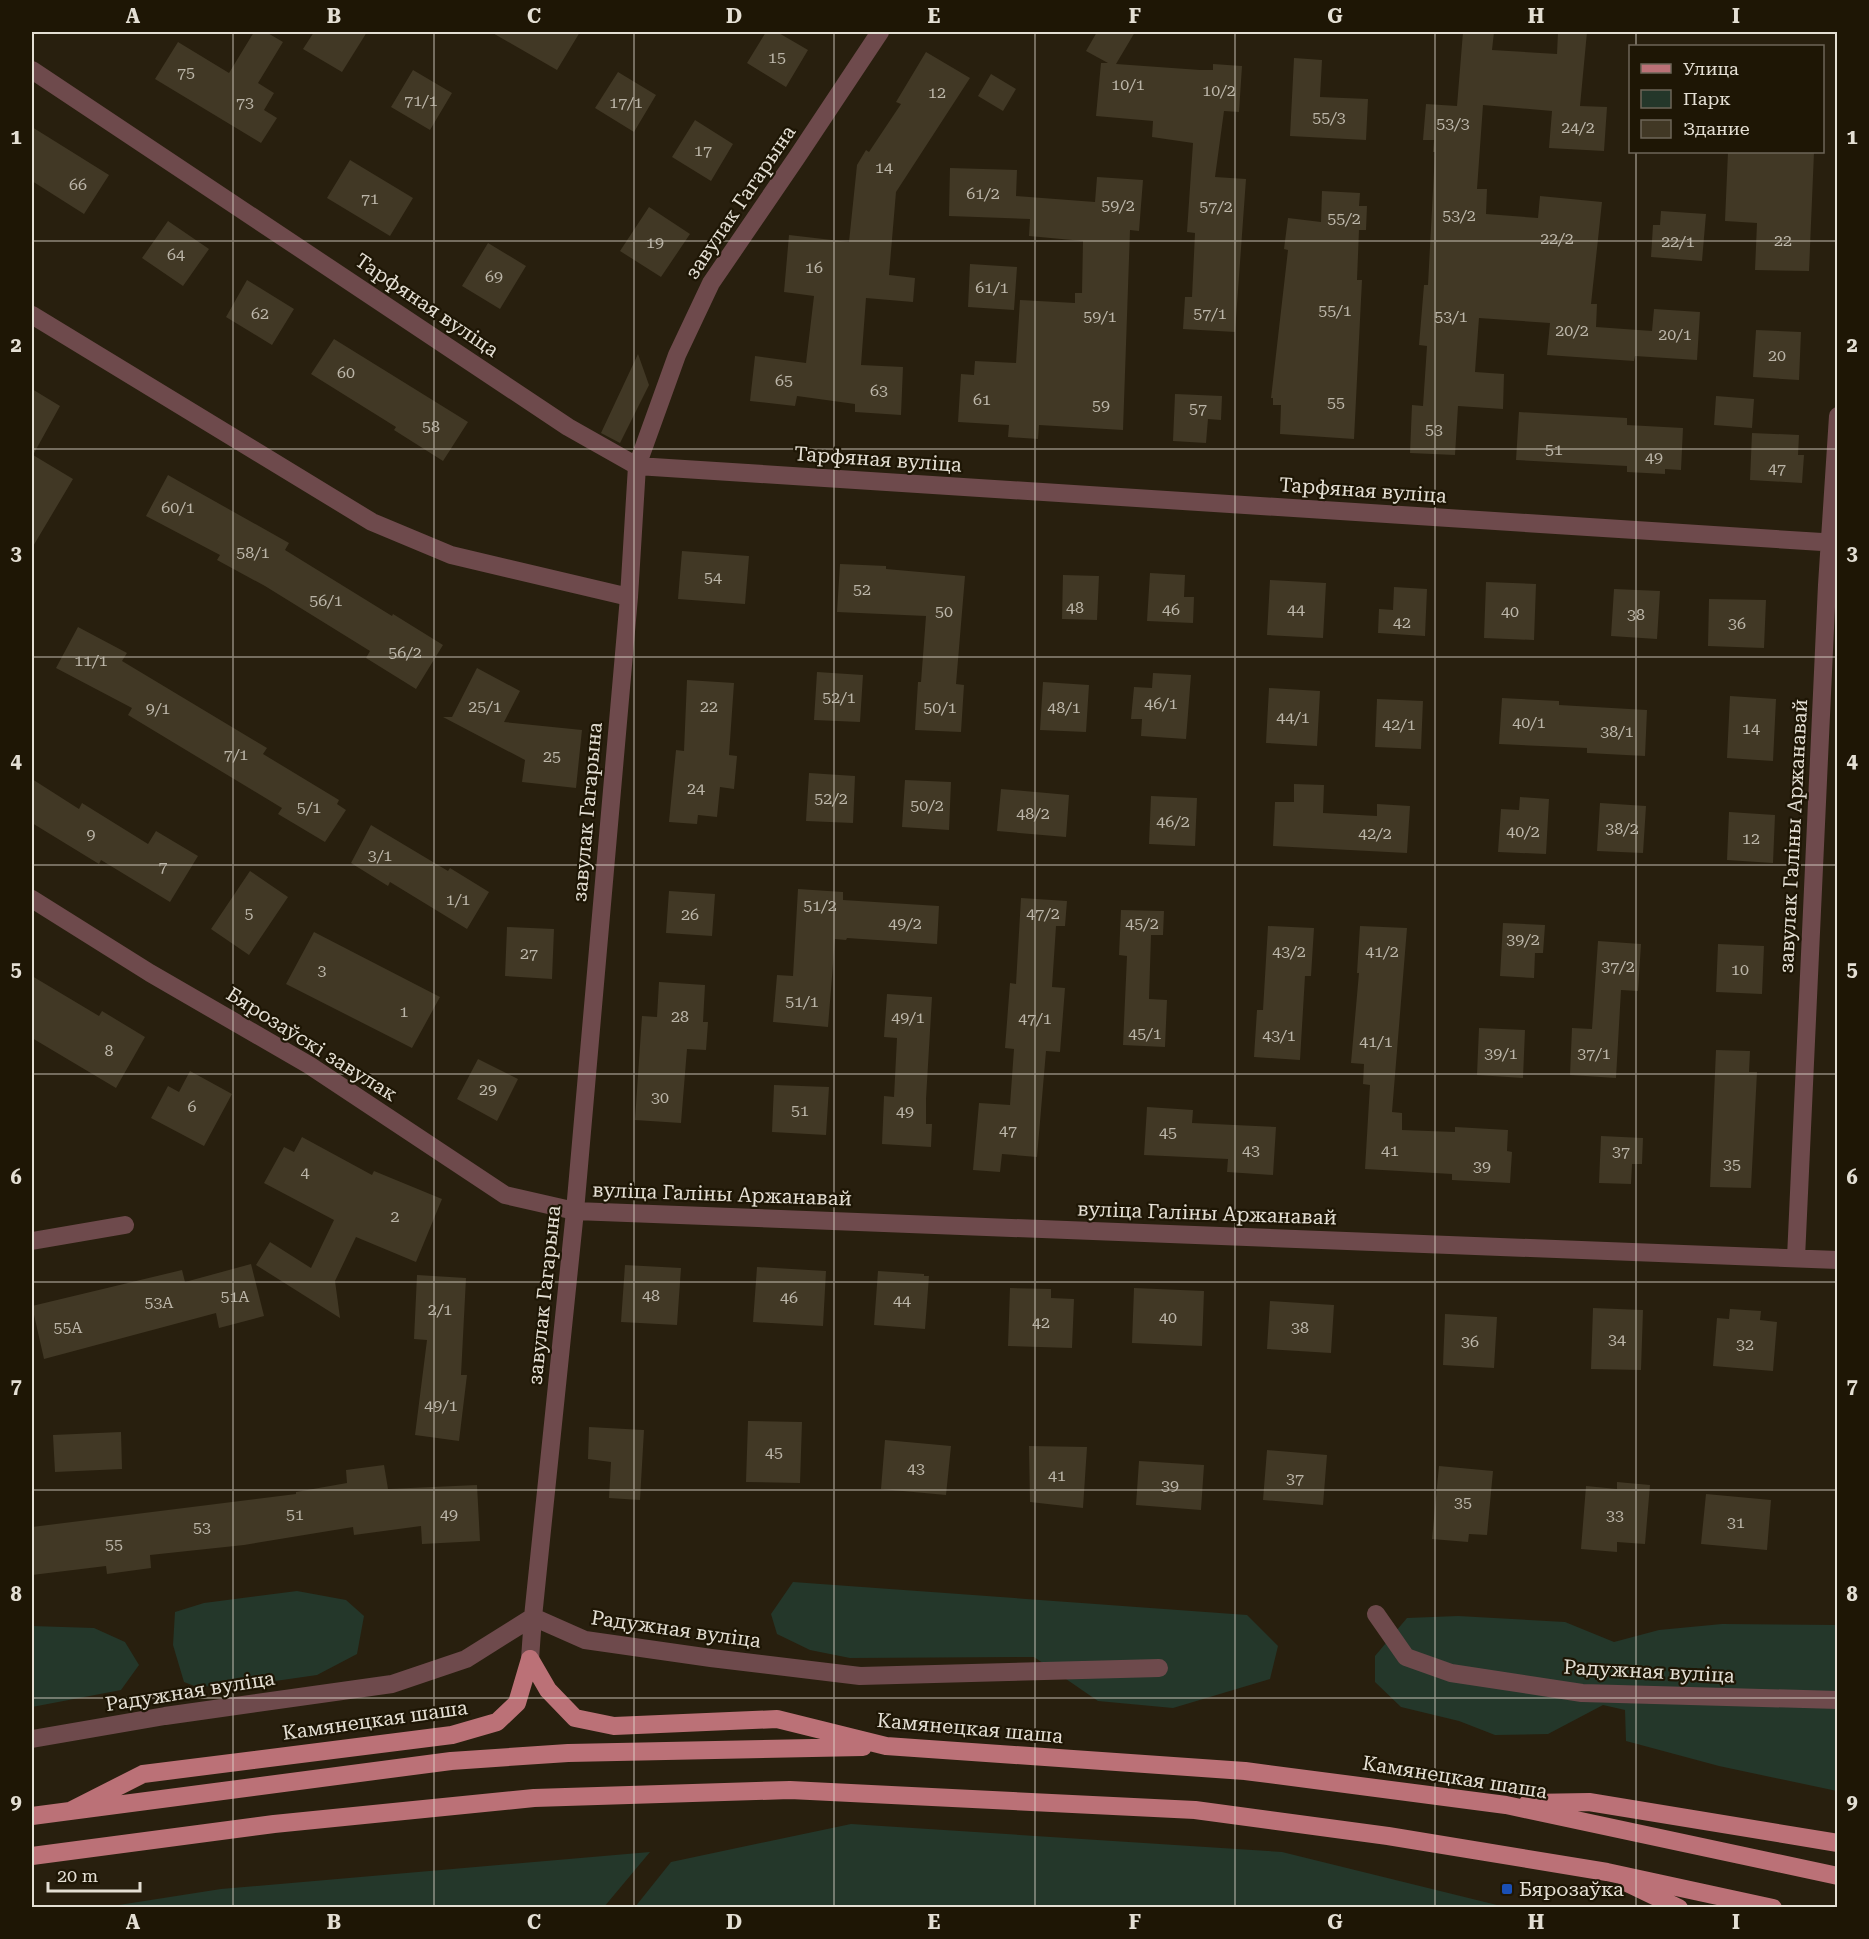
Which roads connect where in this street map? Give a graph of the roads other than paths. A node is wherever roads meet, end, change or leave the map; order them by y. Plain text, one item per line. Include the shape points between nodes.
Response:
1 (880, 32) edge
2 (32, 70) edge
3 (32, 315) edge
4 (1838, 416) edge
5 (637, 466) junction
6 (1834, 543) edge
7 (629, 597) junction
8 (32, 899) edge
9 (575, 1211) junction
10 (125, 1225) dead end
11 (32, 1241) edge
12 (1796, 1258) junction
13 (1838, 1260) edge
14 (1376, 1614) dead end
15 (533, 1617) junction
16 (530, 1659) junction
17 (1159, 1668) dead end
18 (1838, 1700) edge
19 (32, 1740) edge
20 (886, 1746) junction
21 (1506, 1804) junction
22 (70, 1811) junction
23 (32, 1816) edge
24 (1838, 1843) edge
25 (32, 1856) edge
26 (1607, 1872) junction
27 (1838, 1876) edge
28 (1679, 1908) edge
29 (1773, 1908) edge

1 - 5 street, завулак Гагарына via 711,283 677,355
2 - 5 street, Тарфяная вуліца via 568,427
3 - 7 street via 372,522 451,555
4 - 6 street, завулак Галіны Аржанавай
5 - 6 street, Тарфяная вуліца
5 - 7 street, завулак Гагарына
6 - 12 street, завулак Галіны Аржанавай
7 - 9 street, завулак Гагарына
8 - 9 street, Бярозаўскі завулак via 309,1065 506,1195
9 - 12 street, вуліца Галіны Аржанавай
9 - 15 street, завулак Гагарына
10 - 11 street
12 - 13 street, вуліца Галіны Аржанавай
14 - 18 street, Радужная вуліца via 1406,1657 1451,1673 1582,1693
15 - 16 street, завулак Гагарына
15 - 17 street, Радужная вуліца via 585,1640 860,1676
15 - 19 street, Радужная вуліца via 466,1659 392,1684 165,1716
16 - 20 main road, Камянецкая шаша via 548,1690 575,1718 614,1726 777,1719
16 - 22 main road, Камянецкая шаша via 517,1703 497,1722 453,1735 142,1774
20 - 21 main road, Камянецкая шаша via 1245,1771
20 - 22 main road via 568,1753 451,1761
21 - 24 main road via 1589,1802
21 - 27 main road, Камянецкая шаша
22 - 23 main road, Камянецкая шаша
25 - 26 main road via 274,1824 534,1798 790,1790 1195,1810 1388,1836
26 - 28 main road
26 - 29 main road

